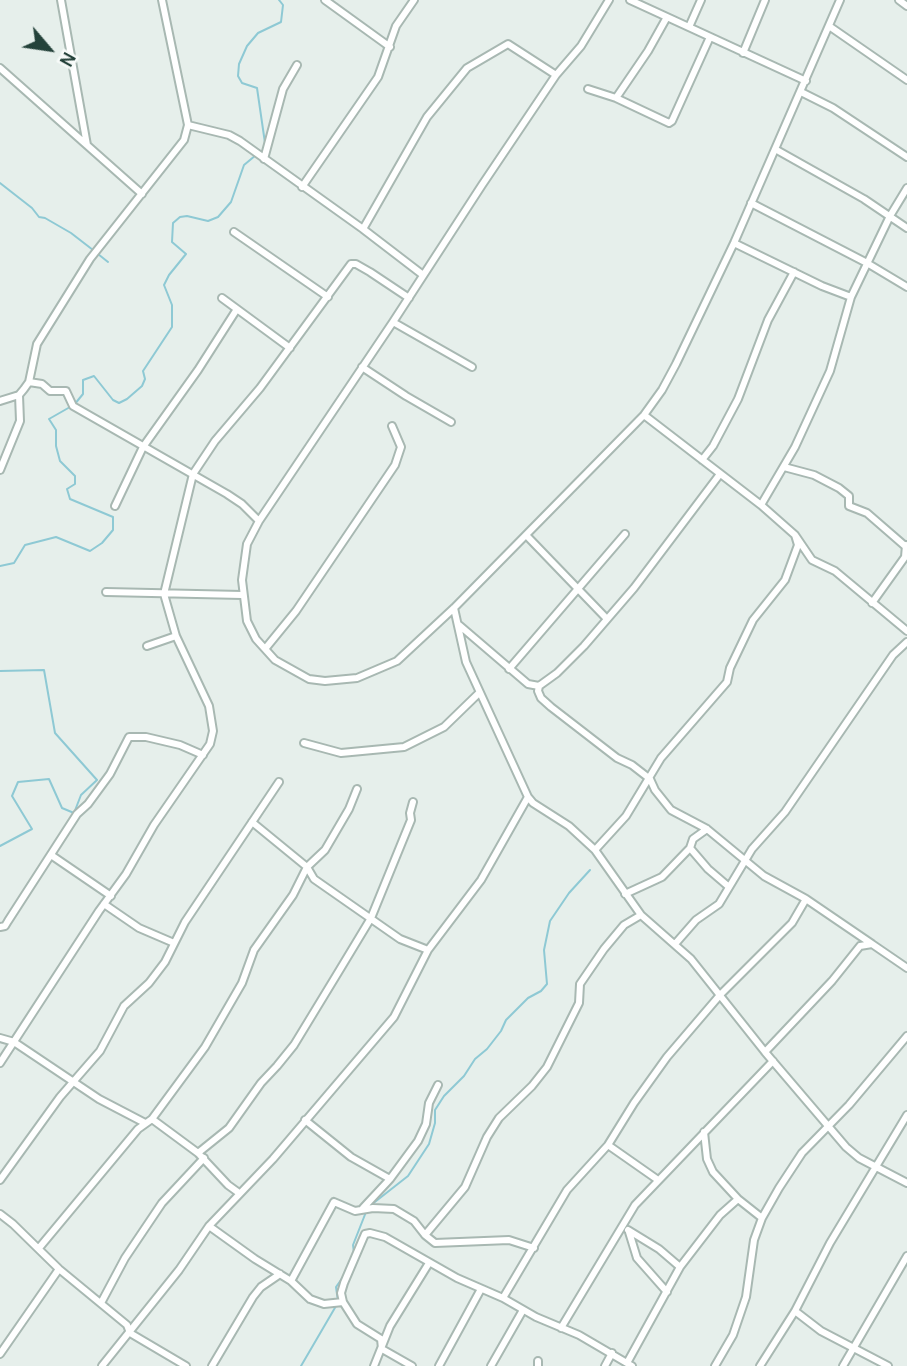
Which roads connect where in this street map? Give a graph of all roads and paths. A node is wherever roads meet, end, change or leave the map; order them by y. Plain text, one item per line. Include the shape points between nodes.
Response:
1 (61, 0) edge
2 (162, 0) edge
3 (325, 0) edge
4 (402, 0) edge
5 (609, 0) edge
6 (631, 0) edge
7 (701, 0) edge
8 (765, 0) edge
9 (840, 0) edge
10 (899, 0) edge
11 (412, 3) edge
12 (907, 6) edge
13 (667, 17) junction
14 (829, 26) junction
15 (689, 27) junction
16 (710, 37) junction
17 (390, 47) junction
18 (743, 53) junction
19 (297, 65) dead end
20 (0, 68) edge
21 (556, 75) junction
22 (907, 80) edge
23 (806, 81) junction
24 (588, 89) dead end
25 (800, 92) junction
26 (616, 99) junction
27 (188, 125) junction
28 (87, 145) junction
29 (775, 149) junction
30 (907, 157) edge
31 (262, 158) junction
32 (302, 187) junction
33 (907, 188) edge
34 (142, 194) junction
35 (751, 203) junction
36 (890, 216) junction
37 (907, 228) edge
38 (363, 229) junction
39 (234, 232) dead end
40 (734, 243) junction
41 (867, 263) junction
42 (794, 272) junction
43 (423, 275) junction
44 (907, 287) edge
45 (328, 297) junction
46 (851, 297) junction
47 (222, 298) dead end
48 (409, 298) junction
49 (237, 309) junction
50 (393, 322) junction
51 (290, 348) junction
52 (472, 367) dead end
53 (362, 368) junction
54 (29, 382) junction
55 (19, 395) junction
56 (0, 401) edge
57 (644, 415) junction
58 (451, 422) dead end
59 (392, 426) dead end
60 (143, 447) junction
61 (702, 460) junction
62 (783, 467) junction
63 (0, 470) edge
64 (193, 474) junction
65 (720, 474) junction
66 (761, 505) junction
67 (116, 506) dead end
68 (259, 521) junction
69 (625, 534) dead end
70 (526, 535) junction
71 (795, 535) junction
72 (906, 545) edge
73 (578, 589) junction
74 (106, 592) dead end
75 (164, 594) junction
76 (242, 595) junction
77 (872, 603) junction
78 (454, 608) junction
79 (607, 619) junction
80 (458, 624) junction
81 (907, 631) edge
82 (176, 636) junction
83 (907, 642) edge
84 (147, 646) dead end
85 (265, 649) junction
86 (509, 669) junction
87 (539, 686) junction
88 (479, 693) junction
89 (304, 744) dead end
90 (203, 755) junction
91 (650, 779) junction
92 (279, 782) dead end
93 (357, 789) dead end
94 (528, 797) junction
95 (413, 802) dead end
96 (252, 822) junction
97 (707, 830) junction
98 (690, 848) junction
99 (595, 850) junction
100 (51, 855) junction
101 (745, 860) junction
102 (307, 867) junction
103 (729, 887) junction
104 (625, 894) junction
105 (111, 896) junction
106 (806, 898) junction
107 (104, 904) junction
108 (641, 915) junction
109 (371, 918) junction
110 (0, 928) edge
111 (174, 943) junction
112 (675, 944) junction
113 (872, 944) junction
114 (428, 950) junction
115 (907, 968) edge
116 (720, 995) junction
117 (907, 1036) edge
118 (0, 1038) edge
119 (14, 1042) junction
120 (765, 1052) junction
121 (773, 1061) junction
122 (0, 1063) edge
123 (73, 1082) junction
124 (438, 1085) dead end
125 (907, 1115) edge
126 (305, 1120) junction
127 (149, 1121) junction
128 (828, 1125) junction
129 (704, 1132) junction
130 (608, 1145) junction
131 (201, 1155) junction
132 (875, 1167) junction
133 (390, 1179) junction
134 (0, 1180) edge
135 (658, 1180) junction
136 (907, 1183) edge
137 (239, 1194) junction
138 (738, 1199) junction
139 (363, 1208) junction
140 (0, 1214) edge
141 (762, 1218) junction
142 (622, 1225) junction
143 (209, 1226) junction
144 (629, 1232) junction
145 (425, 1235) junction
146 (39, 1248) junction
147 (534, 1248) junction
148 (907, 1256) edge
149 (429, 1263) junction
150 (680, 1267) junction
151 (59, 1269) junction
152 (280, 1274) junction
153 (291, 1281) junction
154 (481, 1289) junction
155 (667, 1292) junction
156 (503, 1298) junction
157 (343, 1302) junction
158 (101, 1303) junction
159 (523, 1310) junction
160 (795, 1311) junction
161 (561, 1328) junction
162 (130, 1333) junction
163 (853, 1348) junction
164 (382, 1349) junction
165 (612, 1353) junction
166 (0, 1354) edge
167 (183, 1365) edge
168 (629, 1365) edge
169 (102, 1366) edge
170 (212, 1366) edge
171 (374, 1366) edge
172 (412, 1366) edge
173 (439, 1366) edge
174 (491, 1366) edge
175 (605, 1366) edge
176 (715, 1366) edge
177 (760, 1366) edge
178 (843, 1366) edge
179 (888, 1366) edge

1 - 28 street
2 - 27 street
3 - 17 street
4 - 11 street
5 - 21 street via 581,46
6 - 13 street
7 - 15 street
8 - 18 street
9 - 14 street
10 - 12 street
11 - 17 street via 396,26
13 - 15 street
13 - 26 street
14 - 22 street
14 - 23 street
15 - 16 street
16 - 18 street
16 - 26 street via 672,121
17 - 32 street via 378,77
18 - 23 street
19 - 31 street via 283,89
20 - 28 street
21 - 38 street via 509,44 467,68 427,117
21 - 43 street
23 - 25 street
24 - 26 street
25 - 29 street
25 - 30 street
27 - 31 street via 229,135
27 - 34 street via 184,140
28 - 34 street
29 - 35 street
29 - 36 street
31 - 32 street
32 - 38 street
33 - 36 street
34 - 54 street via 95,252 37,344
35 - 40 street
35 - 41 street
36 - 37 street
36 - 41 street
38 - 43 street
39 - 45 street
40 - 42 street
40 - 57 street via 676,364
41 - 44 street
41 - 46 street
42 - 46 street
42 - 61 street via 768,320 738,399
43 - 48 street
45 - 48 street via 348,267 356,264
45 - 51 street
46 - 62 street via 830,371
47 - 49 street
48 - 50 street
49 - 51 street
49 - 60 street
50 - 52 street
50 - 53 street
51 - 64 street
53 - 58 street
53 - 68 street
54 - 55 street
54 - 60 street via 50,391 66,391 73,406
55 - 56 street
55 - 63 street via 20,421
57 - 61 street
57 - 70 street
59 - 85 street via 401,447 395,464 296,611
60 - 64 street
60 - 67 street
61 - 65 street
62 - 66 street
62 - 72 street via 839,488 849,496 849,506 867,513
64 - 68 street via 243,504
64 - 75 street
65 - 66 street
65 - 79 street
66 - 71 street
68 - 76 street via 247,544
69 - 73 street
70 - 73 street
70 - 78 street
71 - 77 street via 812,560 835,571
71 - 91 street via 798,545 785,580 753,620 727,682 661,758
72 - 77 street via 905,557
73 - 79 street
73 - 86 street
74 - 75 street
75 - 76 street
75 - 82 street
76 - 85 street via 247,621
77 - 81 street
78 - 80 street
78 - 85 street via 397,661 358,678 309,679 286,668
79 - 87 street
80 - 86 street
80 - 88 street
82 - 84 street
82 - 90 street via 213,721
83 - 101 street
86 - 87 street via 528,684
87 - 91 street via 541,698 551,707
88 - 89 street via 444,727 404,747 341,753
88 - 94 street
90 - 100 street via 180,745 129,737 110,774
90 - 105 street
91 - 97 street via 671,810
91 - 99 street via 626,816
92 - 96 street
93 - 102 street via 325,850
94 - 99 street
94 - 114 street via 481,880
95 - 109 street via 411,820
96 - 102 street
96 - 111 street
97 - 98 street
97 - 101 street
98 - 103 street
98 - 104 street via 662,877
99 - 104 street
100 - 105 street
100 - 110 street
101 - 103 street
101 - 106 street
102 - 109 street via 314,879
102 - 127 street via 254,950 242,983 205,1047
103 - 112 street via 715,909 696,920
104 - 108 street
105 - 107 street
106 - 113 street
106 - 116 street via 792,923
107 - 111 street via 139,928
107 - 119 street
108 - 112 street
108 - 145 street via 613,936 594,963 580,984 579,1003 547,1067 499,1118 465,1187
109 - 114 street via 400,939
109 - 131 street via 294,1045 229,1128
111 - 123 street via 159,971 124,1006 100,1051
112 - 116 street
113 - 115 street
113 - 120 street via 856,950
114 - 126 street via 394,1017
116 - 120 street
116 - 130 street via 667,1057
117 - 128 street
118 - 119 street
119 - 122 street
119 - 123 street
120 - 121 street
121 - 128 street
121 - 129 street
123 - 127 street
123 - 134 street
124 - 133 street via 418,1141
125 - 132 street
126 - 133 street via 351,1157
126 - 137 street
127 - 131 street
127 - 146 street
128 - 132 street via 846,1147
128 - 141 street via 802,1153
129 - 135 street
129 - 138 street via 713,1172
130 - 135 street
130 - 147 street via 567,1190
131 - 137 street
131 - 158 street via 162,1203
132 - 136 street
132 - 160 street
133 - 139 street
135 - 142 street
137 - 143 street
138 - 141 street
138 - 150 street
139 - 145 street via 394,1209 414,1221
139 - 153 street via 332,1203
140 - 146 street
141 - 176 street via 742,1309
142 - 144 street
142 - 161 street
143 - 152 street
143 - 162 street
144 - 150 street
144 - 155 street via 637,1258
145 - 147 street via 435,1243 509,1240
146 - 151 street
147 - 156 street
148 - 163 street
149 - 154 street
149 - 157 street via 385,1237 365,1234 344,1283
149 - 164 street via 390,1326
150 - 155 street
151 - 158 street
151 - 166 street
152 - 153 street
152 - 170 street via 253,1297
153 - 157 street via 318,1302
154 - 156 street
154 - 173 street
155 - 168 street
156 - 159 street
157 - 164 street via 357,1324 381,1339
158 - 162 street
159 - 161 street
159 - 174 street
160 - 163 street
160 - 177 street
161 - 165 street
162 - 167 street
162 - 169 street
163 - 178 street
163 - 179 street
164 - 171 street
164 - 172 street
165 - 168 street
165 - 175 street

